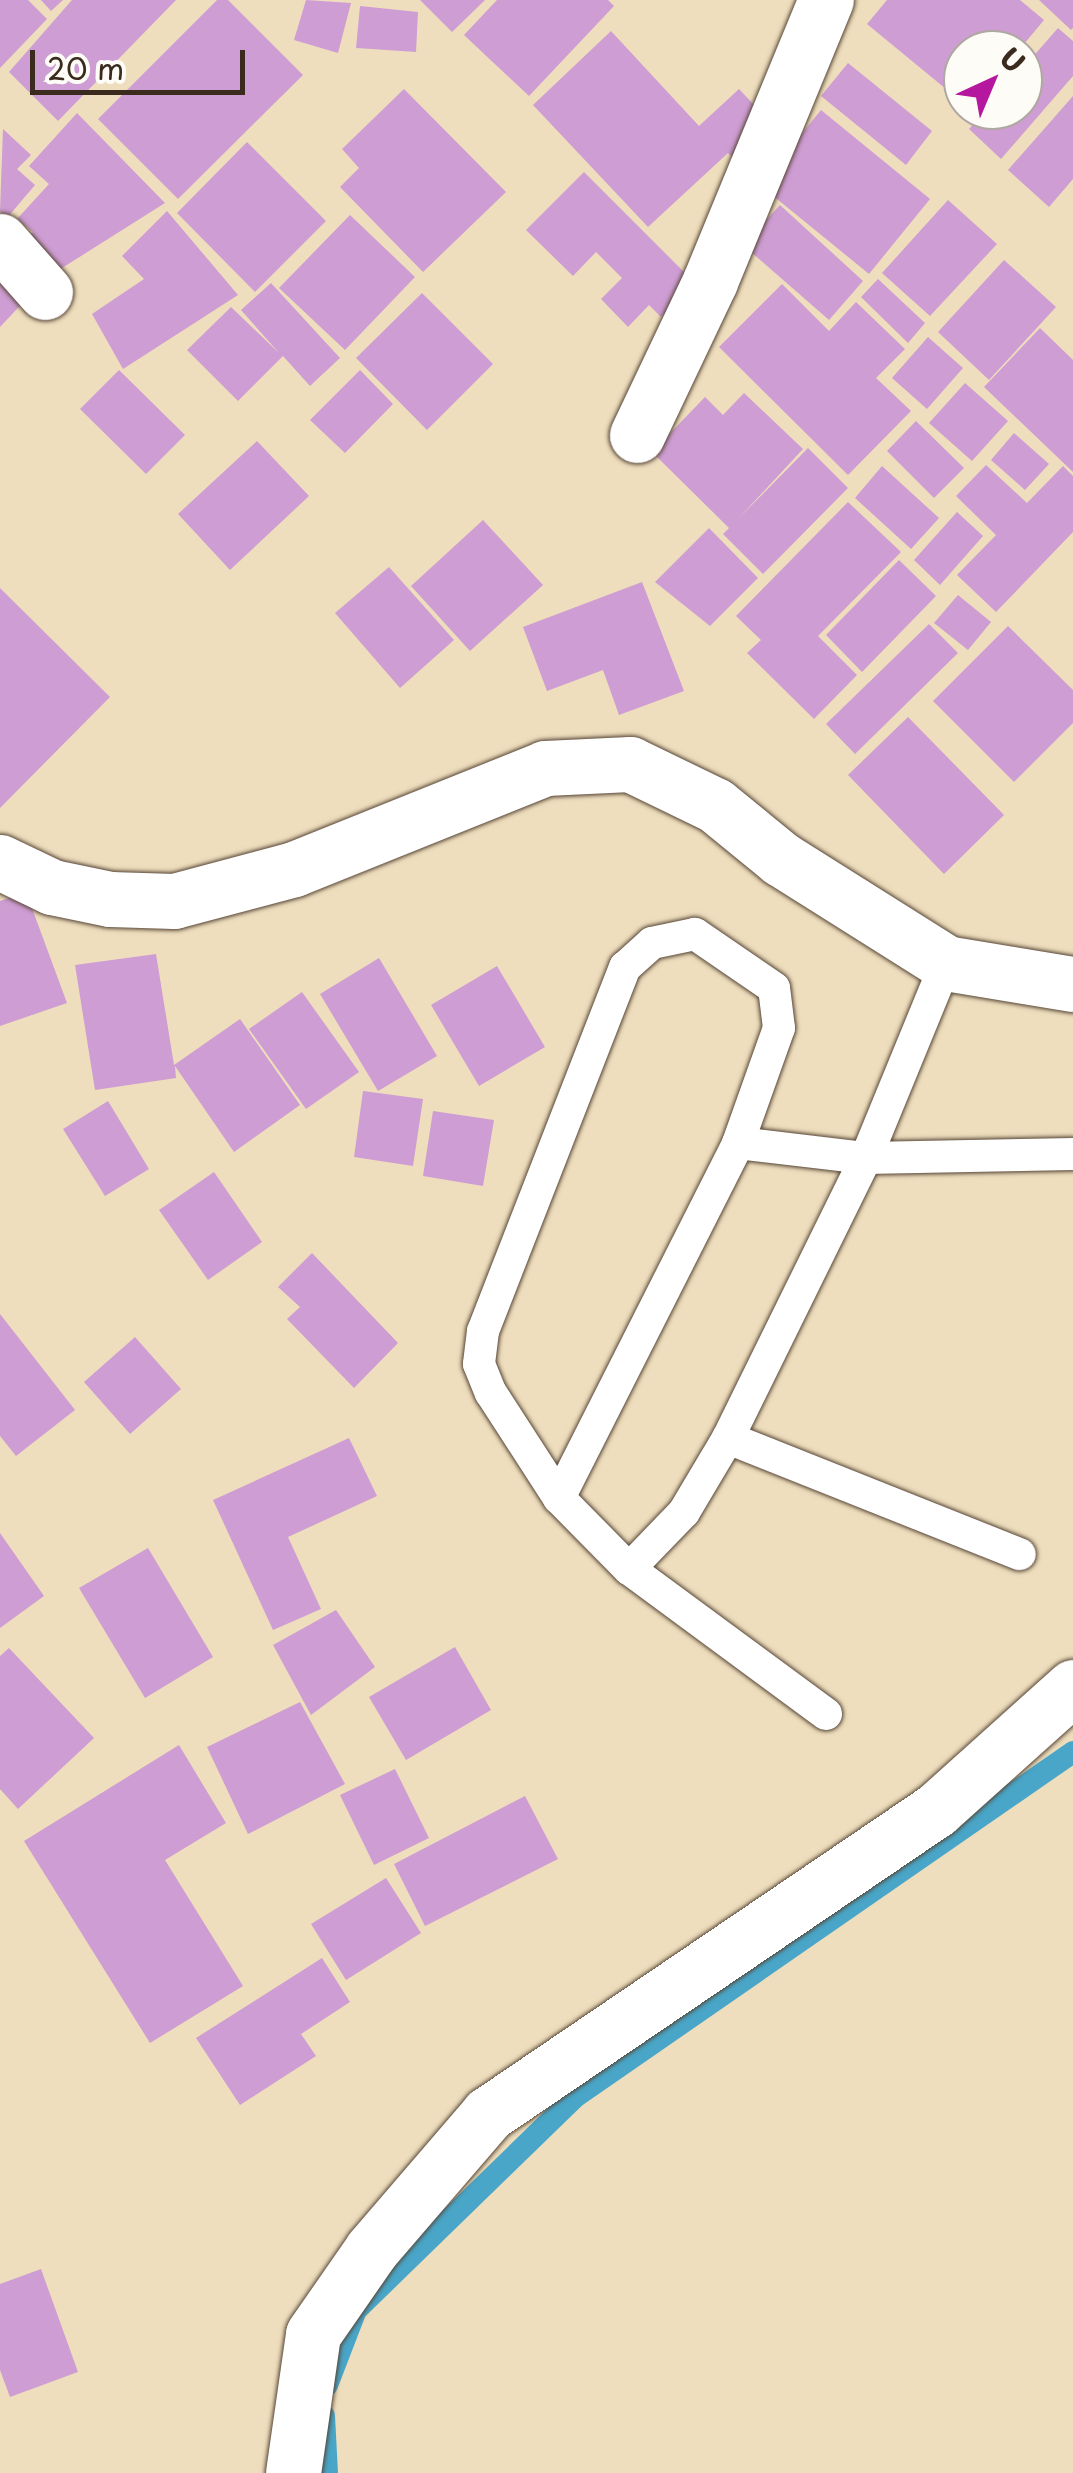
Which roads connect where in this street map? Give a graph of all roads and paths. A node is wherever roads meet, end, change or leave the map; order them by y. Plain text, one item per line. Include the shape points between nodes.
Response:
1 (826, 0) edge
2 (0, 241) edge
3 (44, 292) dead end
4 (637, 435) dead end
5 (0, 862) edge
6 (946, 962) junction
7 (1073, 984) edge
8 (738, 1142) junction
9 (1073, 1154) edge
10 (866, 1158) junction
11 (728, 1438) junction
12 (559, 1498) junction
13 (1020, 1554) dead end
14 (629, 1570) junction
15 (1073, 1687) edge
16 (826, 1714) dead end
17 (294, 2473) edge

1 - 4 street via 725,246
2 - 3 street
5 - 6 street via 52,887 110,899 174,901 294,869 545,768 630,764 715,806 781,859
6 - 7 street
6 - 10 lane
8 - 10 lane
8 - 12 lane
8 - 12 lane via 779,1028 774,988 694,934 652,942 626,966 483,1331 480,1364 491,1393
9 - 10 lane
10 - 11 lane
11 - 13 lane
11 - 14 lane via 684,1512
12 - 14 lane
14 - 16 lane
15 - 17 street via 936,1810 488,2114 372,2249 313,2334

